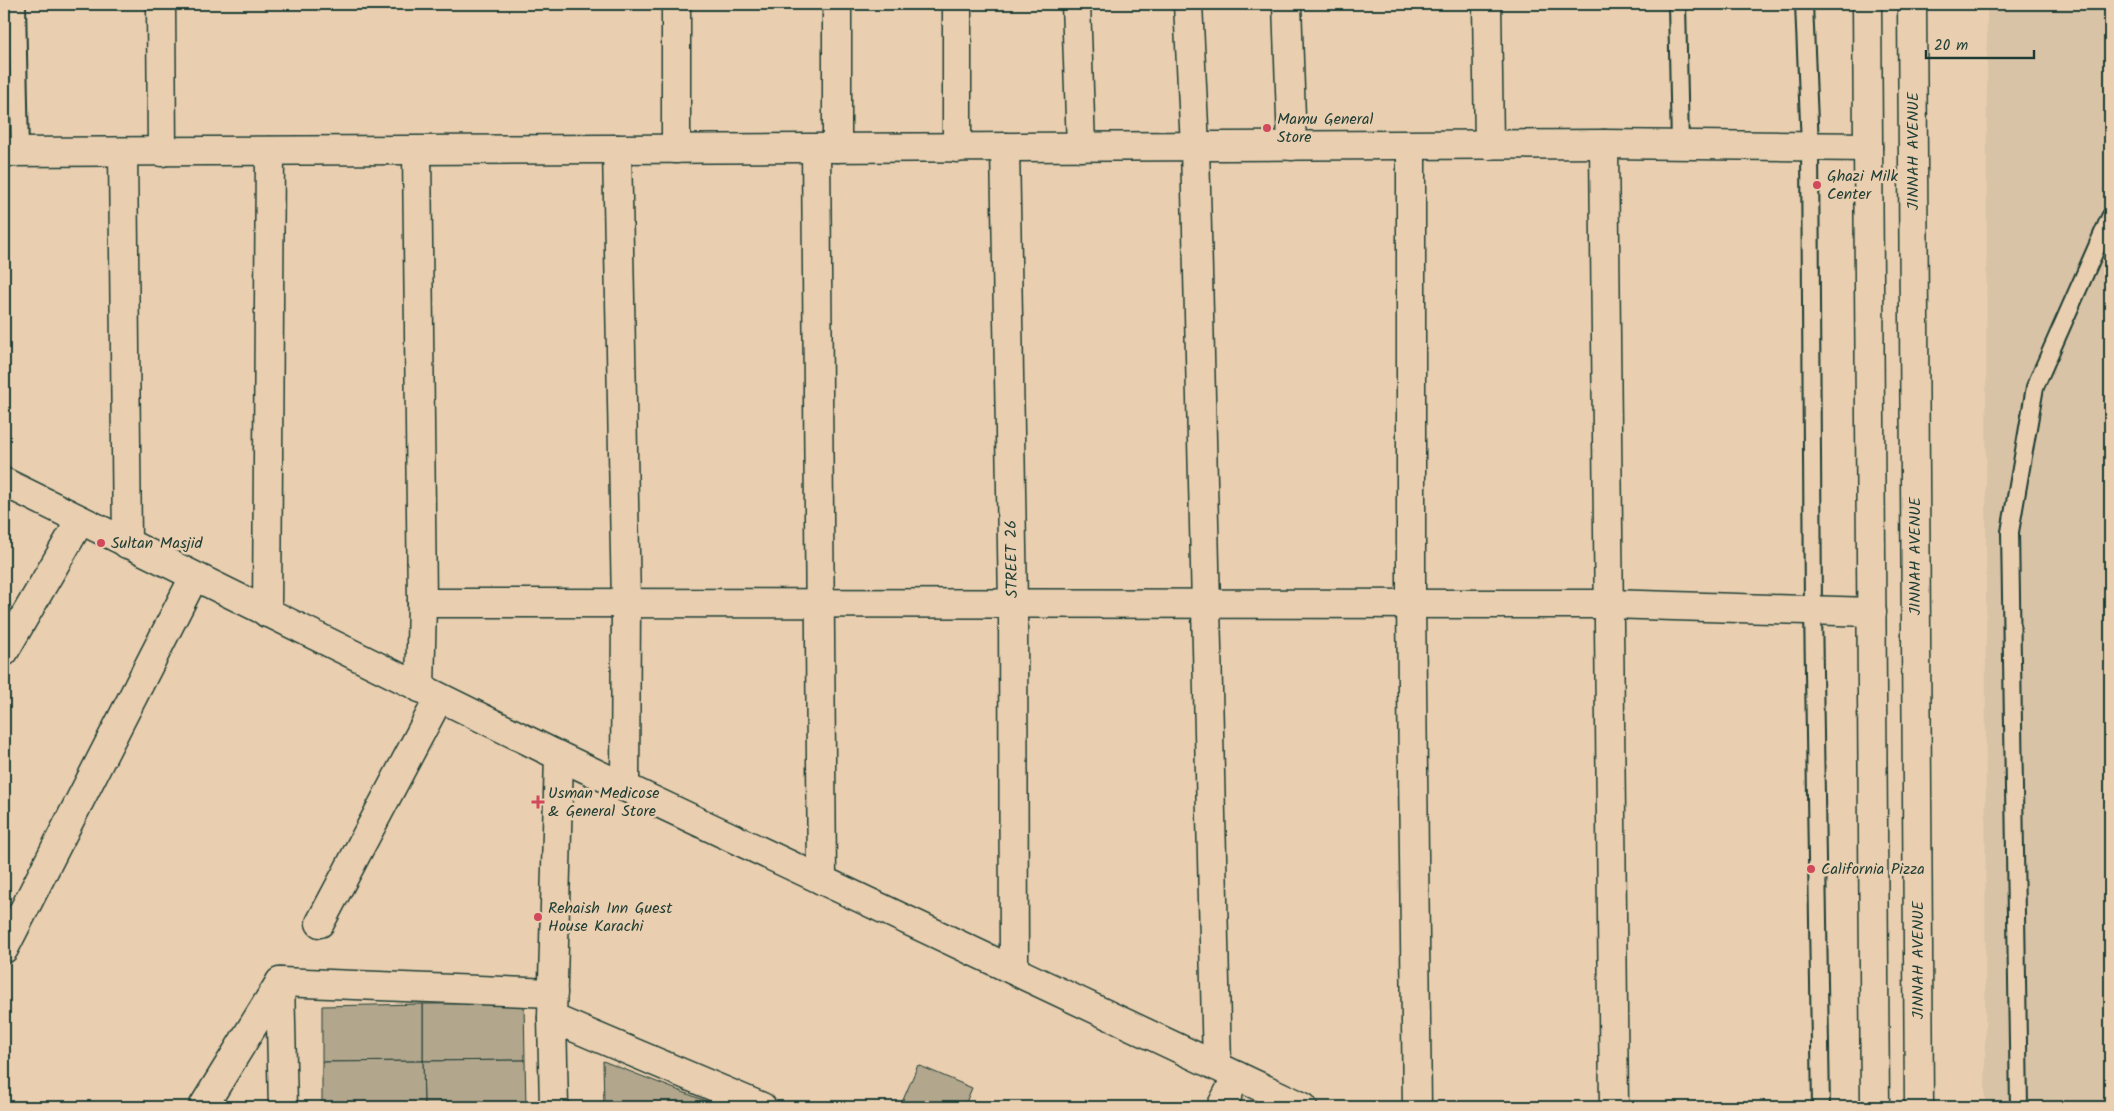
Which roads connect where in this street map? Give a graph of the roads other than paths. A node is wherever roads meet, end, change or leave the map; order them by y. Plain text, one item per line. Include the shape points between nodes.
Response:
1 (17, 4) edge
2 (161, 4) edge
3 (676, 4) edge
4 (837, 4) edge
5 (957, 4) edge
6 (1076, 4) edge
7 (1188, 4) edge
8 (1287, 4) edge
9 (1488, 4) edge
10 (1677, 4) edge
11 (1804, 4) edge
12 (1868, 4) edge
13 (1912, 4) edge
14 (1604, 144) junction
15 (1489, 145) junction
16 (1680, 145) junction
17 (1292, 146) junction
18 (1411, 146) junction
19 (1810, 146) junction
20 (1006, 147) junction
21 (1081, 147) junction
22 (1195, 147) junction
23 (1868, 147) junction
24 (958, 148) junction
25 (617, 149) junction
26 (676, 149) junction
27 (826, 149) junction
28 (270, 151) junction
29 (416, 151) junction
30 (12, 152) edge
31 (123, 152) junction
32 (162, 152) junction
33 (2110, 218) edge
34 (4, 482) edge
35 (80, 521) junction
36 (127, 544) junction
37 (194, 577) junction
38 (422, 603) junction
39 (626, 603) junction
40 (820, 604) junction
41 (1013, 604) junction
42 (1206, 604) junction
43 (1411, 604) junction
44 (1609, 604) junction
45 (1813, 610) junction
46 (1872, 612) junction
47 (267, 613) junction
48 (4, 652) edge
49 (430, 693) junction
50 (559, 756) junction
51 (625, 787) junction
52 (822, 880) junction
53 (320, 922) dead end
54 (4, 949) edge
55 (1014, 970) junction
56 (280, 982) junction
57 (552, 1006) junction
58 (1227, 1071) junction
59 (203, 1107) edge
60 (282, 1107) edge
61 (554, 1107) edge
62 (762, 1107) edge
63 (1221, 1107) edge
64 (1303, 1107) edge
65 (1417, 1107) edge
66 (1614, 1107) edge
67 (1821, 1107) edge
68 (1874, 1107) edge
69 (1919, 1107) edge
70 (2019, 1107) edge

1 - 30 lane
2 - 32 main road
3 - 26 main road
4 - 27 main road
5 - 24 main road
6 - 21 main road
7 - 22 main road
8 - 17 main road
9 - 15 main road
10 - 16 lane
11 - 19 lane
12 - 23 main road
13 - 69 main road, JINNAH AVENUE
14 - 15 main road
14 - 16 main road
14 - 44 main road
15 - 18 main road
16 - 19 main road
17 - 18 main road
17 - 22 main road
18 - 43 main road
19 - 23 main road
19 - 45 lane
20 - 21 main road
20 - 24 main road
20 - 41 main road, STREET 26
21 - 22 main road
22 - 42 main road
23 - 46 main road
24 - 27 main road
25 - 26 main road
25 - 29 main road
25 - 39 main road
26 - 27 main road
27 - 40 main road
28 - 29 main road
28 - 32 main road
28 - 47 main road
29 - 38 main road
30 - 31 main road
31 - 32 main road
31 - 36 main road
33 - 70 lane via 2035,387 2010,532
34 - 35 main road
35 - 36 main road
35 - 48 main road
36 - 37 main road
37 - 47 main road
37 - 54 main road
38 - 39 main road
38 - 49 main road
39 - 40 main road
39 - 51 main road
40 - 41 main road
40 - 52 main road
41 - 42 main road
41 - 55 main road, STREET 26
42 - 43 main road
42 - 58 main road
43 - 44 main road
43 - 65 main road
44 - 45 main road
44 - 66 main road
45 - 46 main road
45 - 67 lane
46 - 68 main road
47 - 49 main road
49 - 50 main road
49 - 53 main road
50 - 51 main road
50 - 57 main road
51 - 52 main road
52 - 55 main road
55 - 58 main road
56 - 57 main road
56 - 59 main road
56 - 60 main road
57 - 61 main road
57 - 62 main road
58 - 63 main road
58 - 64 main road

